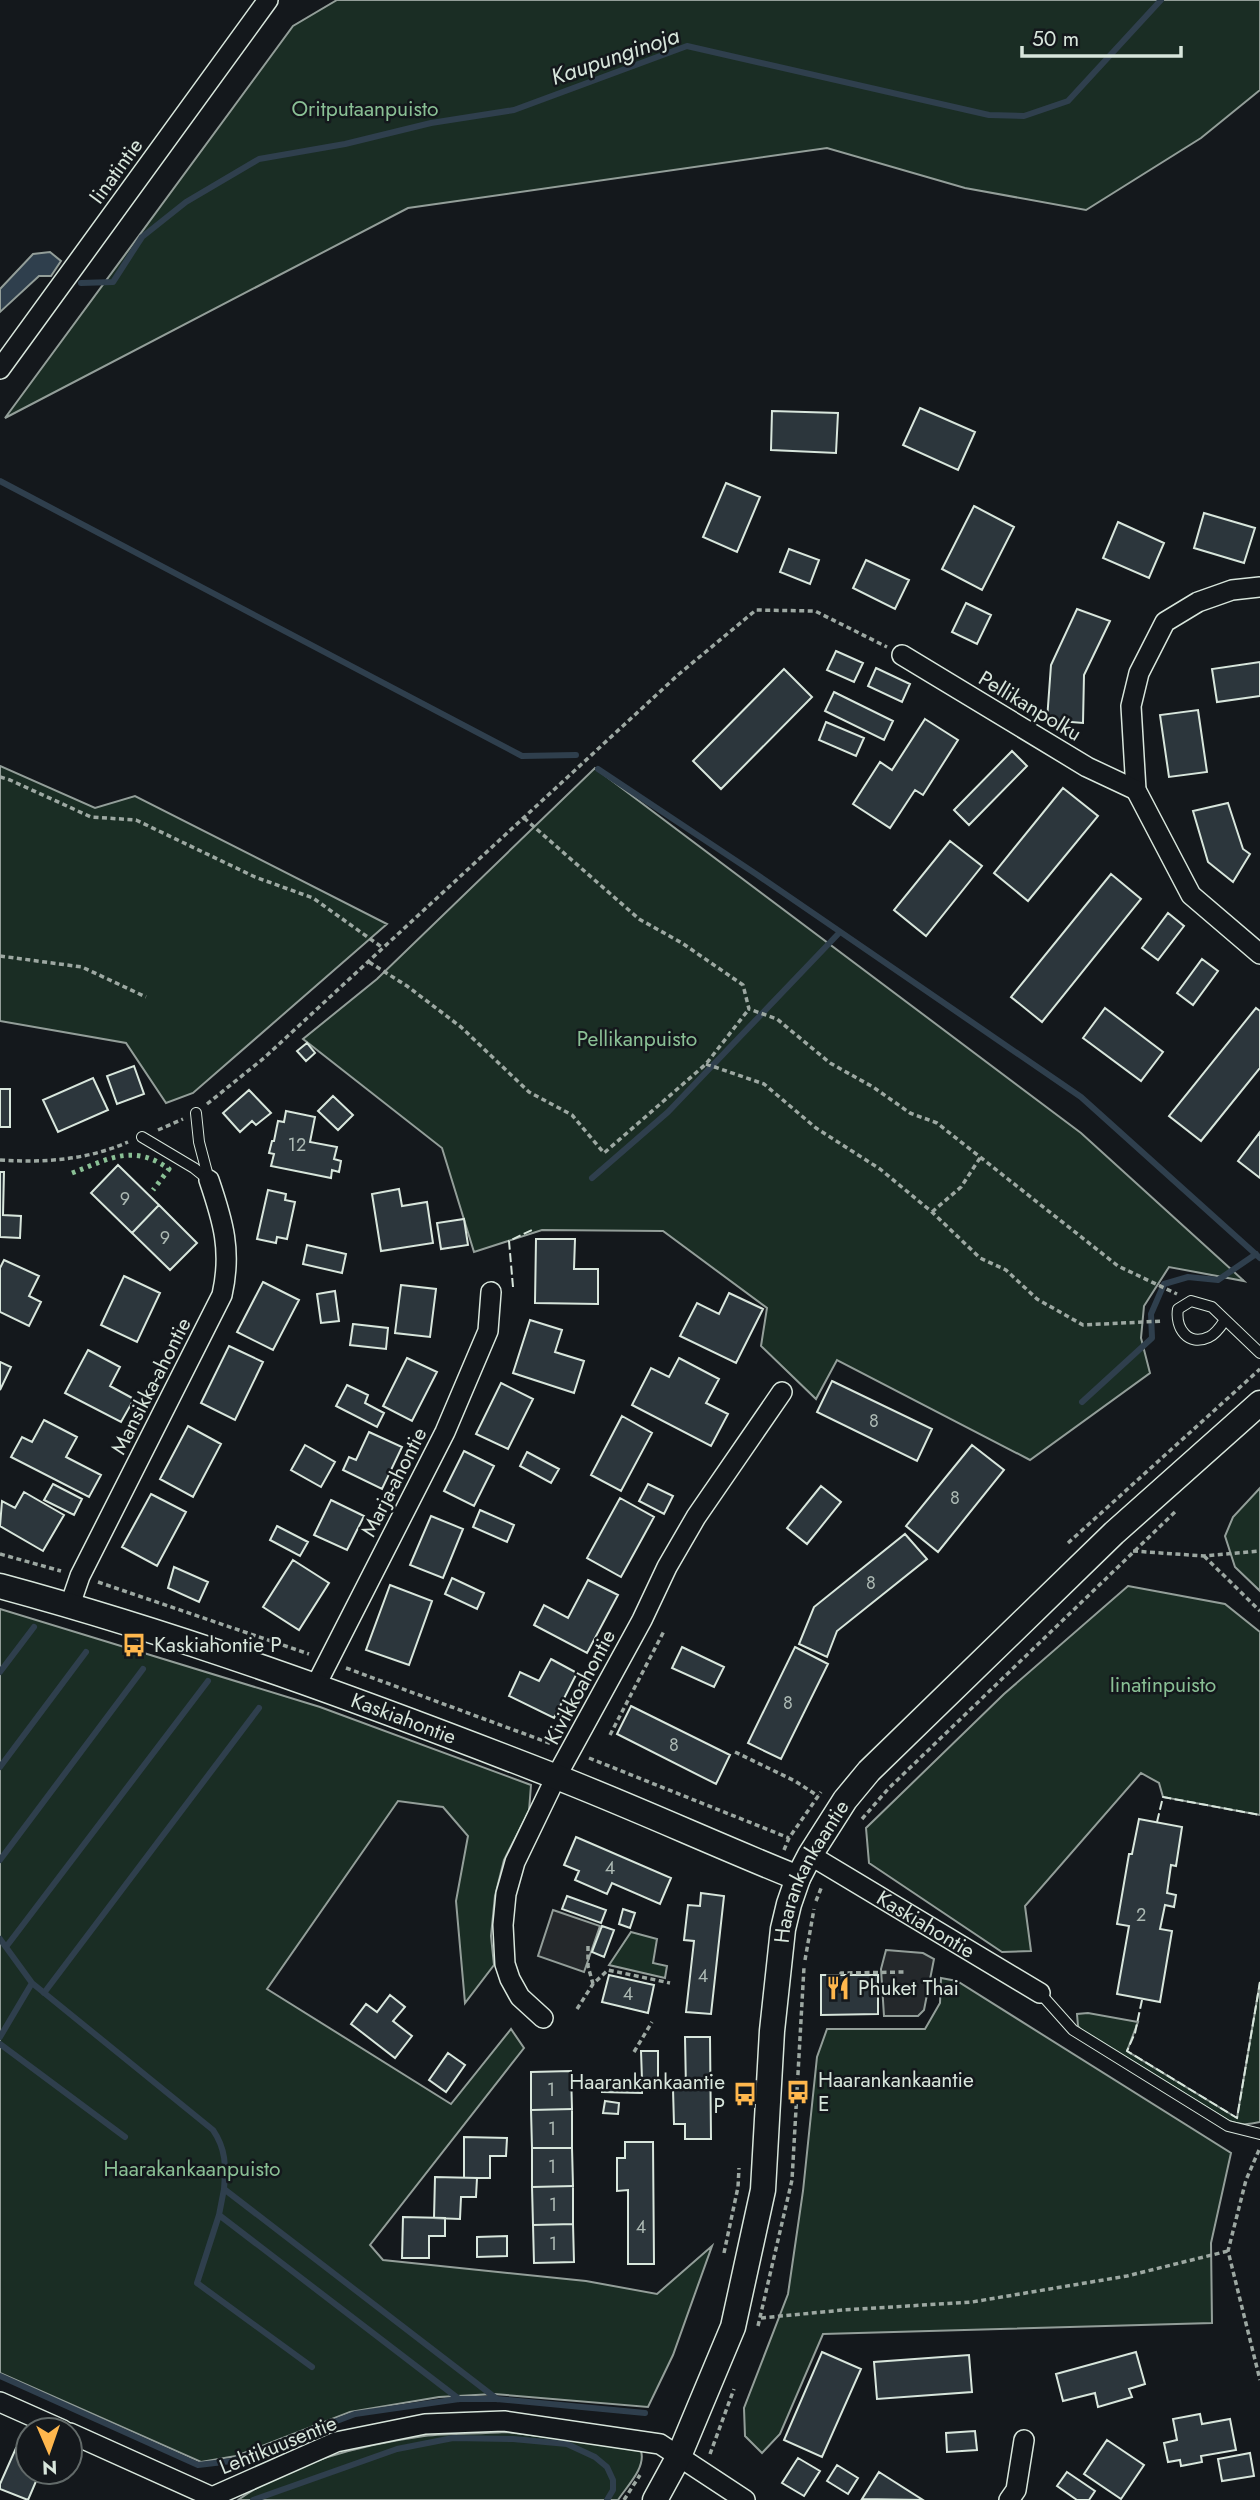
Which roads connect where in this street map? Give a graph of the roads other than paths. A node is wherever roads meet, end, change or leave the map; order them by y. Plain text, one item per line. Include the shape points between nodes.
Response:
1 (268, 0) edge
2 (0, 369) edge
3 (1260, 587) edge
4 (902, 655) road end
5 (1136, 790) junction
6 (1260, 954) edge
7 (196, 1113) road end
8 (142, 1137) road end
9 (209, 1180) junction
10 (491, 1292) dead end
11 (1225, 1320) junction
12 (1260, 1353) edge
13 (782, 1392) dead end
14 (1260, 1403) edge
15 (0, 1586) edge
16 (70, 1605) junction
17 (316, 1685) junction
18 (556, 1777) junction
19 (810, 1855) junction
20 (787, 1874) junction
21 (1040, 1993) joint
22 (543, 2018) dead end
23 (1260, 2134) edge
24 (0, 2402) edge
25 (32, 2416) edge
26 (84, 2440) edge
27 (1024, 2440) dead end
28 (679, 2456) junction
29 (211, 2499) edge
30 (655, 2500) edge
31 (745, 2500) edge
32 (1009, 2500) edge

1 - 2 street, Iinatintie
3 - 5 street via 1198,601 1165,622 1139,673 1130,706
4 - 5 street, Pellikanpolku via 1087,767
5 - 6 street via 1191,895
7 - 9 lane
8 - 9 lane
9 - 16 street, Mansikka-ahontie via 225,1234 227,1272 222,1295 86,1564
10 - 17 street, Marja-ahontie via 488,1331 445,1433
11 - 11 lane via 1212,1307 1191,1301 1178,1309 1176,1320 1183,1334 1192,1339 1208,1338
11 - 12 lane
13 - 18 street, Kivikkoahontie via 691,1527
14 - 19 street, Haarankankaantie via 1114,1533 869,1771
15 - 16 street, Kaskiahontie
16 - 17 street, Kaskiahontie
17 - 18 street, Kaskiahontie
18 - 20 street, Kaskiahontie
18 - 22 street, Kivikkoahontie via 515,1862 503,1925 510,1979 520,1997
19 - 20 street, Haarankankaantie
19 - 21 street, Kaskiahontie
20 - 28 street, Haarankankaantie via 763,2190 733,2327
21 - 23 lane via 1073,2030 1228,2126
24 - 25 street
26 - 29 street, Lehtikuusentie
27 - 32 street via 1016,2490
28 - 29 street, Lehtikuusentie via 660,2444 504,2421 425,2424 336,2442
28 - 30 street, Haarankankaantie
28 - 31 street, Lehtikuusentie

